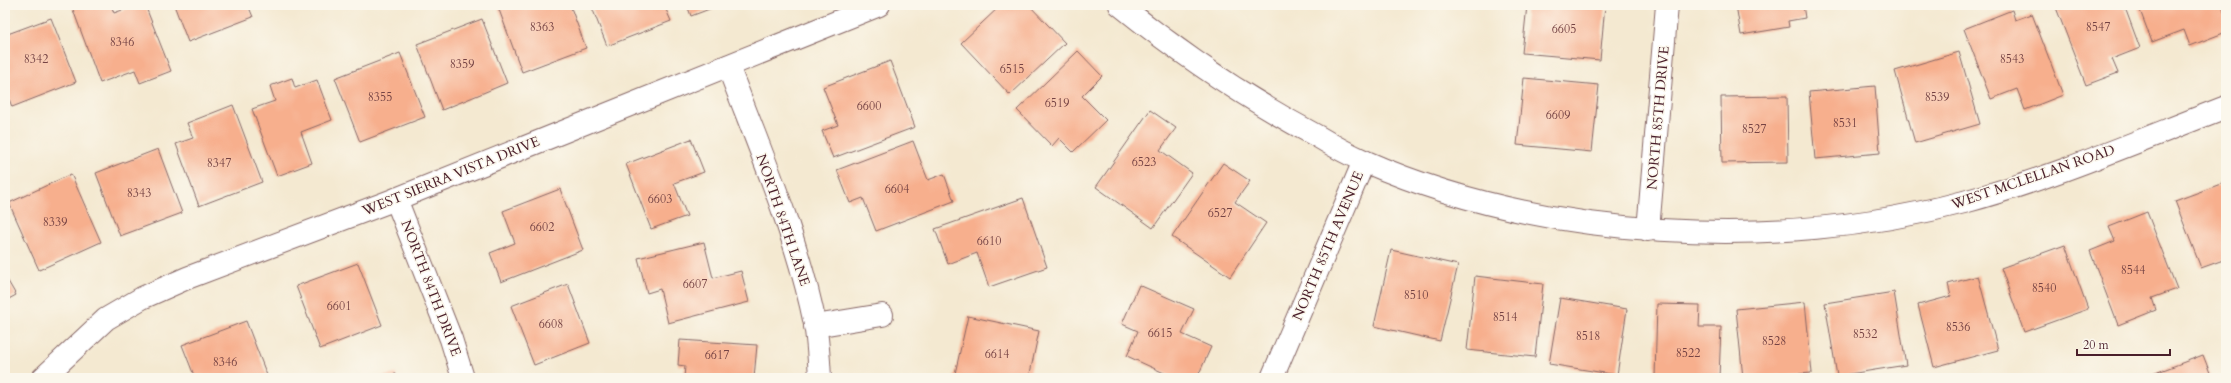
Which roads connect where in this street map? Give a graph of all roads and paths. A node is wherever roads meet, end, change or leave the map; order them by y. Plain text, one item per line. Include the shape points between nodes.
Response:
1 (879, 5) edge
2 (1120, 5) edge
3 (1667, 5) edge
4 (728, 66) junction
5 (2226, 107) edge
6 (1364, 161) junction
7 (396, 199) junction
8 (1648, 230) junction
9 (882, 315) dead end
10 (815, 326) junction
11 (43, 378) edge
12 (463, 378) edge
13 (820, 378) edge
14 (1272, 378) edge

1 - 4 street, WEST SIERRA VISTA DRIVE
2 - 6 street, NORTH 85TH AVENUE via 1175,48 1265,109
3 - 8 street, NORTH 85TH DRIVE
4 - 7 street, WEST SIERRA VISTA DRIVE
4 - 10 street, NORTH 84TH LANE via 786,218 803,271
5 - 8 street, WEST MCLELLAN ROAD via 2054,172 1950,205 1884,219 1816,228 1751,232
6 - 8 street, WEST MCLELLAN ROAD via 1450,193 1524,211
6 - 14 street, NORTH 85TH AVENUE
7 - 11 street, WEST SIERRA VISTA DRIVE via 187,278 142,298 106,319
7 - 12 street, NORTH 84TH DRIVE via 451,339
9 - 10 street
10 - 13 street, NORTH 84TH LANE

